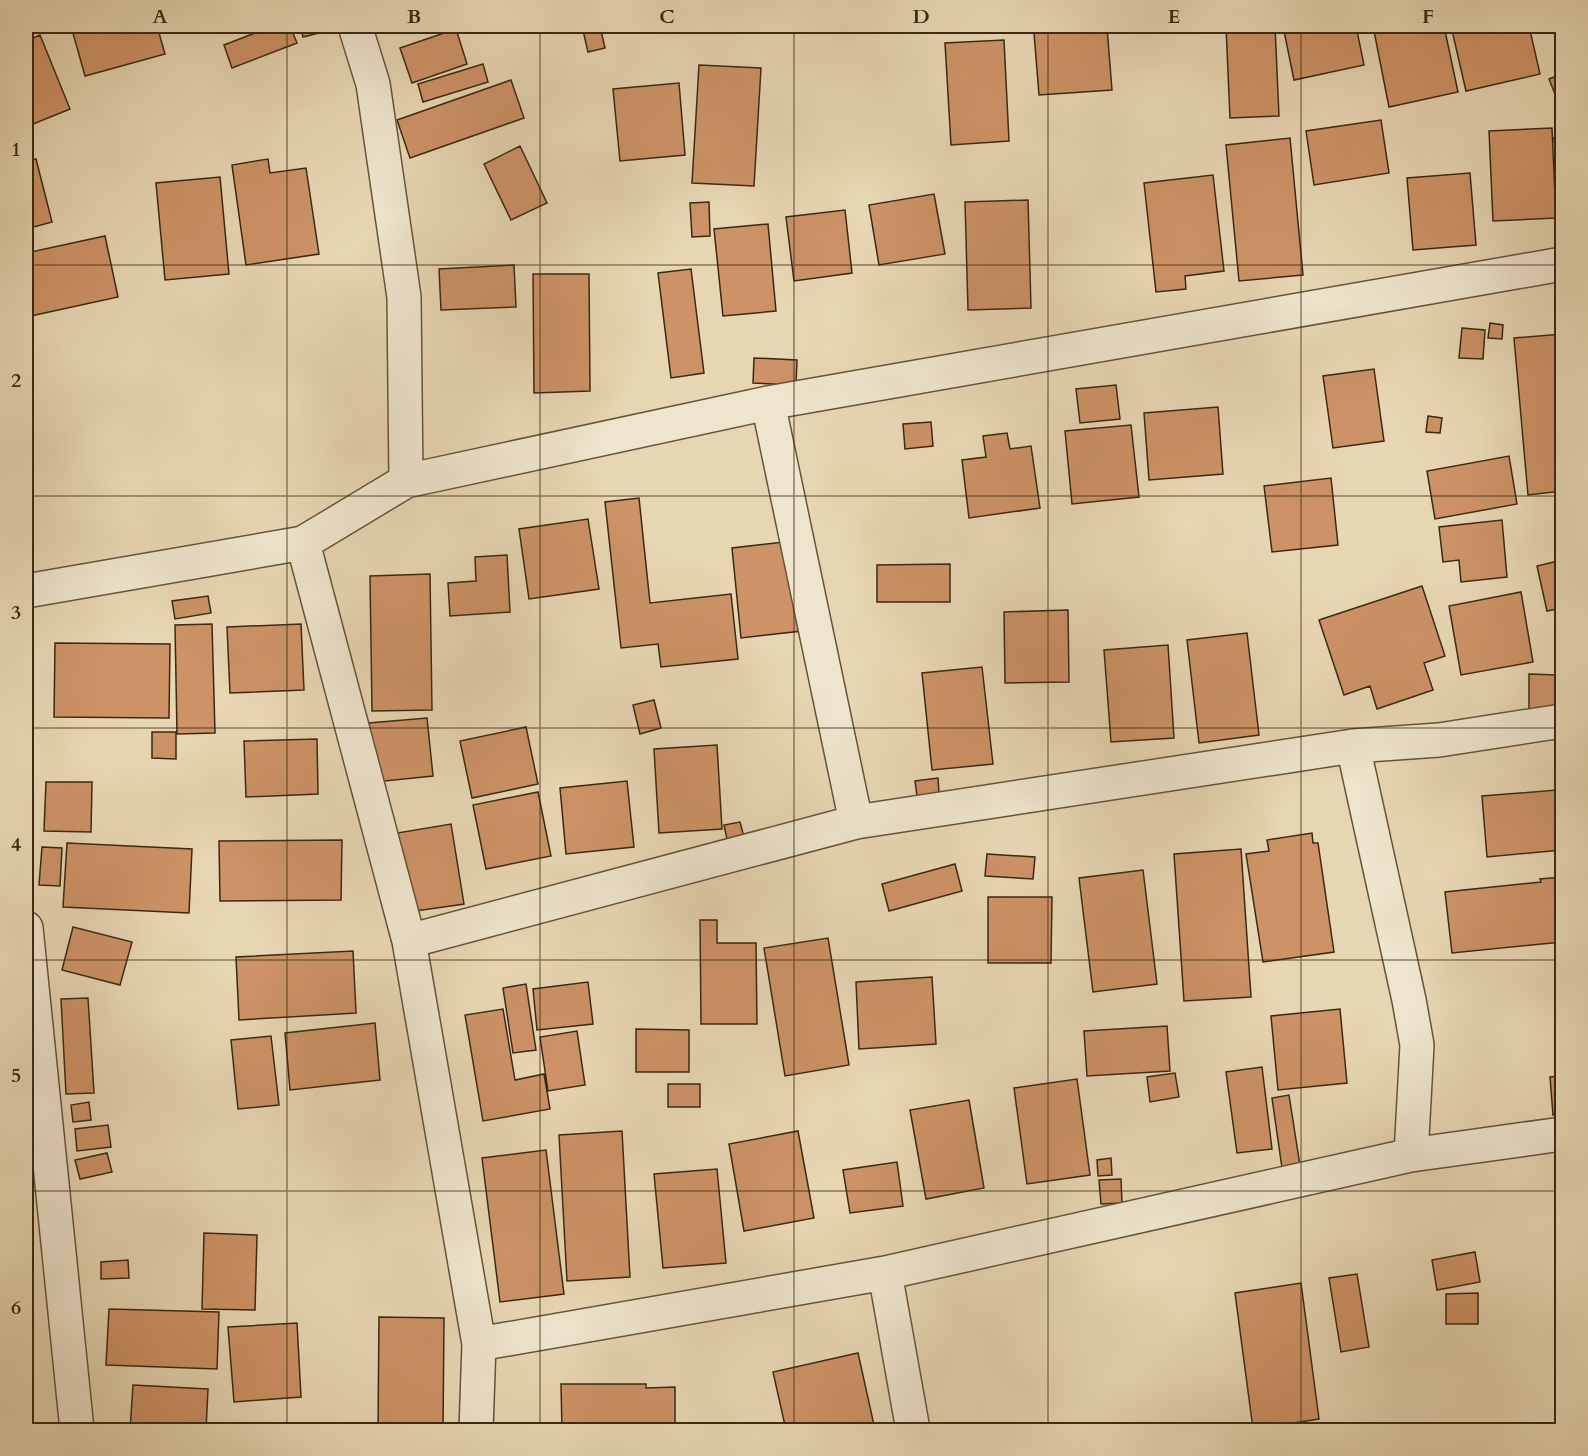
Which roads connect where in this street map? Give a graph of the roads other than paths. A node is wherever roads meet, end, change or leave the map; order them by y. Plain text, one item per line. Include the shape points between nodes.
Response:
1 (355, 26) edge
2 (1563, 264) edge
3 (768, 403) junction
4 (406, 481) junction
5 (303, 543) junction
6 (26, 591) edge
7 (1563, 721) edge
8 (1353, 746) junction
9 (856, 822) junction
10 (26, 928) edge
11 (409, 940) junction
12 (27, 968) edge
13 (1563, 1134) edge
14 (1411, 1155) junction
15 (885, 1273) junction
16 (479, 1344) junction
17 (77, 1431) edge
18 (477, 1431) edge
19 (913, 1431) edge

1 - 4 street via 373,84 404,297
2 - 3 street
3 - 4 street
3 - 9 street
4 - 5 street
5 - 6 street
5 - 11 street
7 - 8 street via 1439,740
8 - 9 street
8 - 14 street via 1417,1046
9 - 11 street
10 - 12 street
11 - 16 street
12 - 17 street
13 - 14 street
14 - 15 street
15 - 16 street
15 - 19 street
16 - 18 street

